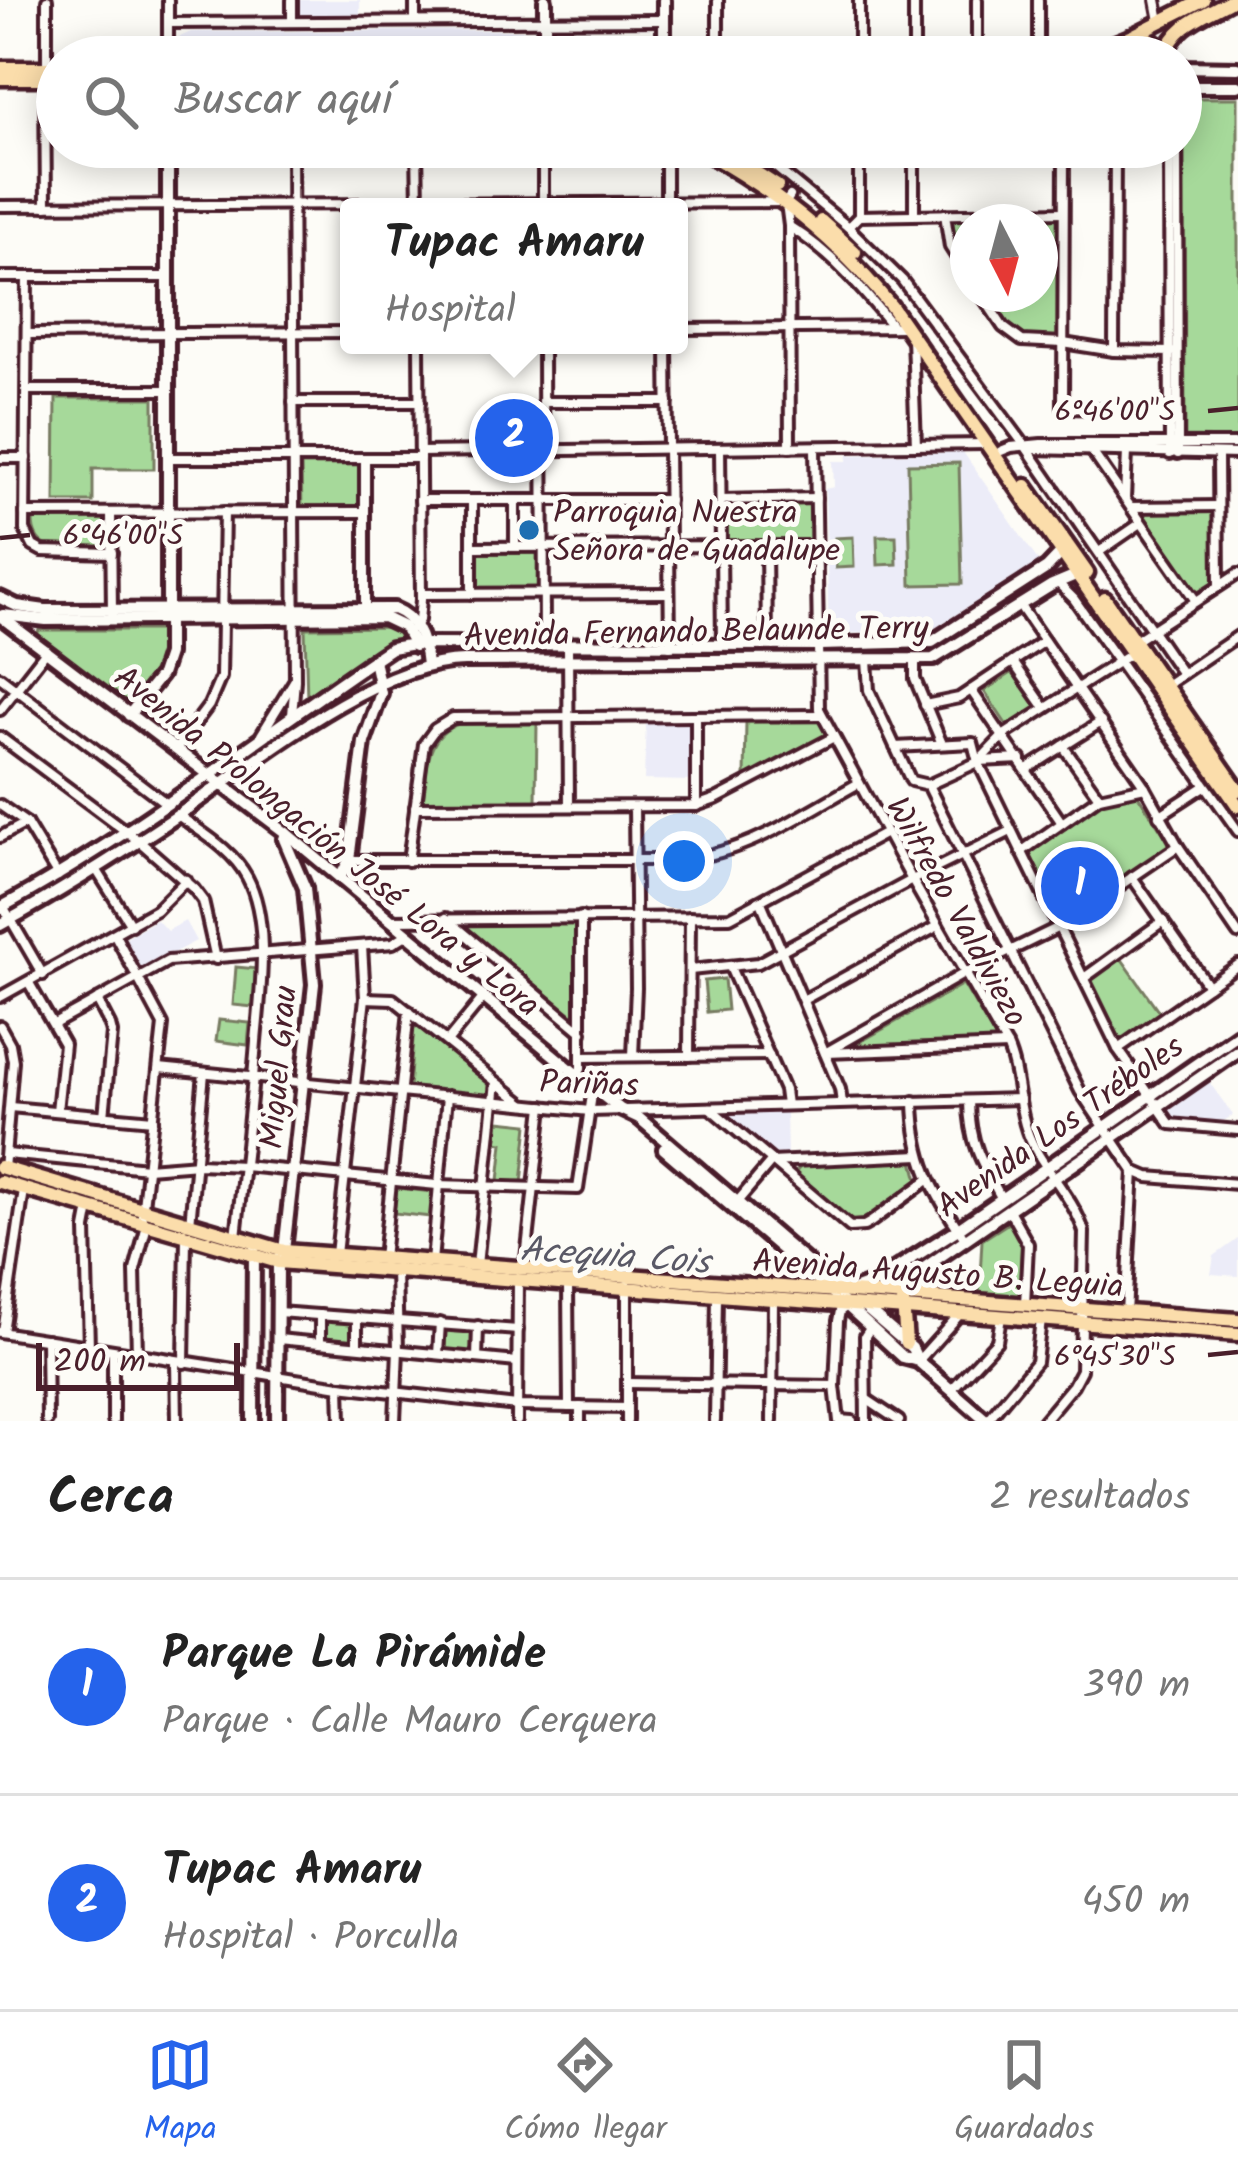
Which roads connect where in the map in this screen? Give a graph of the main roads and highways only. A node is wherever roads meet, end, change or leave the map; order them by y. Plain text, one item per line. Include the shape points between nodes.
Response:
1 (545, 0) edge
2 (664, 0) edge
3 (1203, 0) edge
4 (1231, 0) edge
5 (545, 36) edge
6 (664, 36) edge
7 (1133, 36) edge
8 (1175, 36) edge
9 (1202, 67) edge
10 (0, 68) edge
11 (1238, 68) edge
12 (36, 72) edge
13 (36, 74) edge
14 (0, 78) edge
15 (1202, 86) edge
16 (1238, 86) edge
17 (168, 168) edge
18 (733, 168) edge
19 (745, 168) edge
20 (788, 199) junction
21 (1065, 549) junction
22 (1050, 564) junction
23 (1082, 573) junction
24 (1060, 582) junction
25 (1, 608) edge
26 (168, 614) junction
27 (415, 637) junction
28 (1133, 647) junction
29 (374, 660) junction
30 (427, 665) junction
31 (380, 684) junction
32 (130, 715) junction
33 (209, 776) junction
34 (221, 784) junction
35 (1238, 790) edge
36 (1238, 806) edge
37 (286, 833) junction
38 (325, 866) junction
39 (340, 878) junction
40 (305, 888) junction
41 (2, 907) edge
42 (5, 922) edge
43 (1238, 1034) edge
44 (1238, 1051) edge
45 (1152, 1101) junction
46 (3, 1168) edge
47 (143, 1218) junction
48 (189, 1230) junction
49 (961, 1234) junction
50 (254, 1250) junction
51 (281, 1256) junction
52 (521, 1274) junction
53 (627, 1282) junction
54 (842, 1297) junction
55 (903, 1303) junction
56 (865, 1307) junction
57 (1082, 1316) junction
58 (1125, 1319) junction
59 (1238, 1320) edge
60 (1238, 1334) edge
61 (906, 1343) junction
62 (918, 1361) junction
63 (253, 1421) edge
64 (278, 1421) edge
65 (987, 1421) edge

1 - 5 main road
2 - 6 main road
3 - 7 main road
4 - 8 main road
9 - 11 main road
10 - 12 main road
13 - 14 main road
15 - 16 main road
17 - 26 main road
18 - 20 main road
19 - 20 main road
20 - 21 main road via 841,250
20 - 21 main road via 872,269
21 - 22 main road, Avenida Fernando Belaunde Terry
21 - 23 main road
22 - 24 main road
22 - 27 main road, Avenida Fernando Belaunde Terry via 932,642 544,646
23 - 24 main road, Avenida Fernando Belaunde Terry
23 - 28 main road
24 - 30 main road, Avenida Fernando Belaunde Terry via 940,657
25 - 26 main road via 46,620
25 - 32 main road, Avenida Prolongación José Lora y Lora
26 - 27 main road via 365,613 399,622
26 - 32 main road via 166,665
27 - 29 main road, Avenida Fernando Belaunde Terry
27 - 30 main road
28 - 35 main road
28 - 36 main road
29 - 31 main road
29 - 33 main road, Avenida Fernando Belaunde Terry
30 - 31 main road, Avenida Fernando Belaunde Terry
31 - 34 main road, Avenida Fernando Belaunde Terry
31 - 39 main road
32 - 33 main road, Avenida Prolongación José Lora y Lora
33 - 34 main road, Avenida Prolongación José Lora y Lora
33 - 41 main road, Avenida Fernando Belaunde Terry
34 - 37 main road, Avenida Prolongación José Lora y Lora
34 - 42 main road, Avenida Fernando Belaunde Terry
37 - 38 main road, Avenida Prolongación José Lora y Lora
37 - 40 main road, Miguel Grau
38 - 39 main road, Avenida Prolongación José Lora y Lora
38 - 40 main road
39 - 54 main road, Avenida Prolongación José Lora y Lora via 638,1118
40 - 51 main road, Miguel Grau via 313,996
43 - 45 main road, Avenida Los Tréboles
44 - 45 main road, Avenida Los Tréboles
45 - 49 main road, Avenida Los Tréboles
46 - 47 main road, Avenida Augusto B. Leguia
46 - 47 main road, Avenida Augusto B. Leguia via 24,1189
47 - 48 main road, Avenida Augusto B. Leguia
48 - 50 main road, Avenida Augusto B. Leguia
48 - 50 main road, Avenida Augusto B. Leguia via 236,1237
49 - 54 main road, Avenida Los Tréboles
49 - 55 main road, Avenida Los Tréboles via 908,1279
50 - 51 main road, Avenida Augusto B. Leguia
50 - 63 main road
51 - 52 main road, Avenida Augusto B. Leguia via 396,1271
51 - 52 main road, Avenida Augusto B. Leguia
51 - 64 main road, Miguel Grau
52 - 53 main road, Avenida Augusto B. Leguia
52 - 53 main road, Avenida Augusto B. Leguia via 568,1284
53 - 54 main road, Avenida Augusto B. Leguia
53 - 54 main road, Avenida Augusto B. Leguia via 773,1300
54 - 55 main road, Avenida Augusto B. Leguia
54 - 56 main road, Avenida Augusto B. Leguia
54 - 62 main road, Avenida Prolongación José Lora y Lora
55 - 56 main road, Avenida Augusto B. Leguia
55 - 57 main road, Avenida Augusto B. Leguia via 1025,1305
55 - 57 main road, Avenida Augusto B. Leguia via 1041,1320
55 - 61 main road
56 - 61 main road
57 - 58 main road, Avenida Augusto B. Leguia
58 - 59 main road, Avenida Augusto B. Leguia
58 - 60 main road, Avenida Augusto B. Leguia
61 - 62 main road
62 - 65 main road

